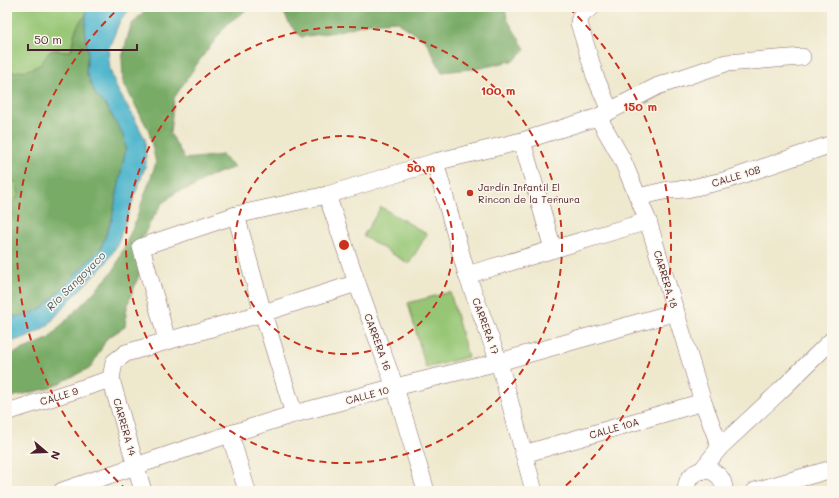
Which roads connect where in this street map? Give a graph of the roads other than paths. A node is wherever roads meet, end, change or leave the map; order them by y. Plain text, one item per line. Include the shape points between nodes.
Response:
1 (592, 7) edge
2 (802, 57) dead end
3 (604, 114) junction
4 (522, 141) junction
5 (832, 144) edge
6 (435, 162) junction
7 (327, 195) junction
8 (638, 198) junction
9 (236, 215) junction
10 (648, 221) junction
11 (553, 249) junction
12 (467, 275) junction
13 (357, 283) junction
14 (676, 312) junction
15 (263, 313) junction
16 (167, 340) junction
17 (832, 340) edge
18 (499, 362) junction
19 (111, 379) junction
20 (395, 387) junction
21 (703, 402) junction
22 (7, 412) edge
23 (294, 414) junction
24 (230, 434) junction
25 (720, 447) junction
26 (524, 454) junction
27 (136, 466) junction
28 (832, 469) edge
29 (701, 470) junction
30 (421, 490) edge
31 (62, 491) edge
32 (143, 491) edge
33 (247, 491) edge
34 (534, 491) edge
35 (686, 491) edge
36 (724, 491) edge
37 (755, 491) edge

1 - 3 street, CARRERA 18 via 584,12 579,23
2 - 3 street via 726,63 658,86
3 - 4 street
3 - 8 street, CARRERA 18
4 - 6 street
4 - 11 street
5 - 8 street, CALLE 10B via 727,180
6 - 7 street
6 - 12 street, CARRERA 17
7 - 9 street
7 - 13 street, CARRERA 16
8 - 10 street, CARRERA 18
9 - 15 street
9 - 16 street via 142,247
10 - 11 street
10 - 14 street, CARRERA 18
11 - 12 street
12 - 18 street, CARRERA 17
13 - 15 street
13 - 20 street, CARRERA 16
14 - 18 street, CALLE 10
14 - 21 street, CARRERA 18
15 - 16 street
15 - 23 street
16 - 19 street, CARRERA 14 via 126,353 114,362
17 - 25 street
18 - 20 street, CALLE 10
18 - 26 street, CARRERA 17
19 - 22 street, CALLE 9
19 - 27 street, CARRERA 14
20 - 23 street, CALLE 10
20 - 30 street, CARRERA 16
21 - 25 street, CARRERA 18
21 - 26 street, CALLE 10A
23 - 24 street, CALLE 10
24 - 27 street, CALLE 10
24 - 33 street
25 - 29 street
26 - 34 street, CARRERA 17
27 - 31 street, CALLE 10
27 - 32 street, CARRERA 14
28 - 37 street
29 - 35 street via 689,478
29 - 36 street via 716,474 721,479

